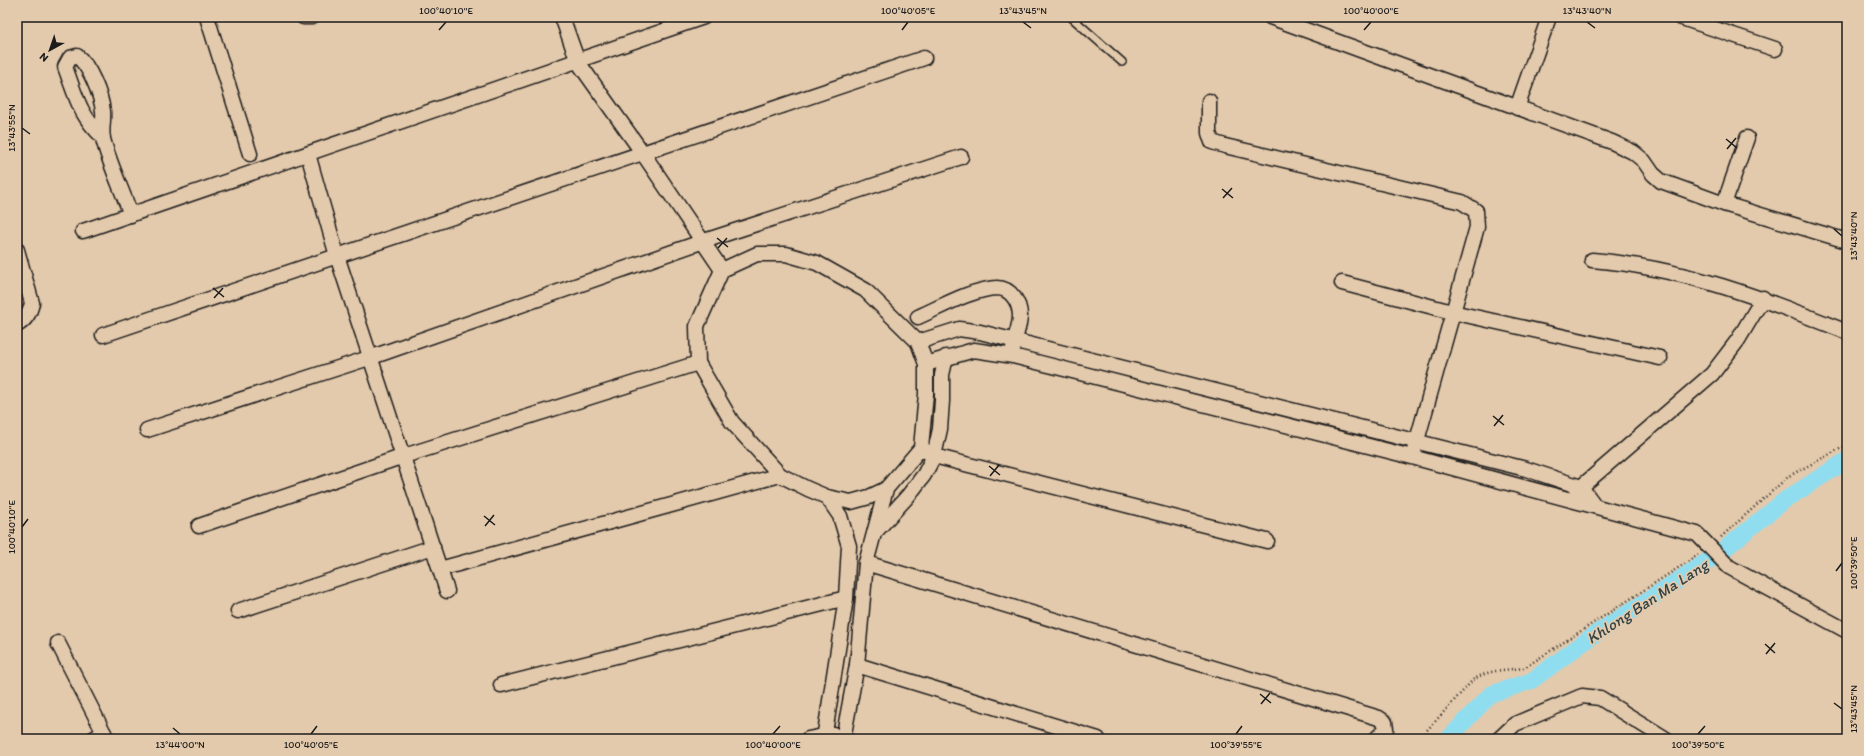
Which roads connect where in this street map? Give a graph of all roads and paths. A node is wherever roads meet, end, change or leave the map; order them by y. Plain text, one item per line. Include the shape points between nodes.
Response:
1 (207, 17) edge
2 (303, 17) edge
3 (312, 17) edge
4 (562, 17) edge
5 (704, 17) edge
6 (1071, 17) edge
7 (1270, 17) edge
8 (1549, 17) edge
9 (1679, 17) edge
10 (1775, 49) dead end
11 (924, 58) dead end
12 (578, 62) junction
13 (1122, 62) dead end
14 (1210, 101) dead end
15 (1517, 108) junction
16 (103, 138) junction
17 (1747, 138) dead end
18 (642, 152) junction
19 (250, 154) dead end
20 (308, 154) junction
21 (961, 157) dead end
22 (1724, 204) junction
23 (130, 215) junction
24 (83, 231) dead end
25 (704, 241) junction
26 (1847, 241) edge
27 (17, 250) edge
28 (337, 256) junction
29 (1592, 260) dead end
30 (722, 270) junction
31 (1342, 283) dead end
32 (1763, 298) junction
33 (1452, 312) junction
34 (918, 317) dead end
35 (17, 325) edge
36 (1847, 332) edge
37 (103, 335) dead end
38 (1014, 340) junction
39 (918, 342) junction
40 (1013, 356) junction
41 (946, 357) junction
42 (372, 358) junction
43 (1660, 358) dead end
44 (698, 363) junction
45 (926, 364) junction
46 (147, 430) dead end
47 (1418, 442) junction
48 (1847, 445) edge
49 (921, 448) junction
50 (404, 456) junction
51 (934, 456) junction
52 (1412, 457) junction
53 (1526, 469) junction
54 (780, 476) junction
55 (1522, 487) junction
56 (1581, 487) junction
57 (886, 489) junction
58 (827, 497) junction
59 (1573, 500) junction
60 (1595, 506) junction
61 (1737, 524) dead end
62 (199, 526) dead end
63 (876, 531) junction
64 (1267, 542) dead end
65 (433, 547) junction
66 (1703, 552) dead end
67 (866, 563) junction
68 (440, 569) junction
69 (447, 591) dead end
70 (846, 598) junction
71 (238, 611) dead end
72 (1847, 631) edge
73 (58, 643) dead end
74 (857, 665) junction
75 (501, 685) dead end
76 (844, 736) edge
77 (101, 737) edge
78 (824, 737) edge
79 (808, 739) edge
80 (1098, 739) edge
81 (1376, 739) edge
82 (1419, 739) edge
83 (1499, 739) edge
84 (1666, 739) edge

1 - 19 street
2 - 3 street
4 - 12 street
5 - 12 street
6 - 13 lane
7 - 15 street
8 - 15 street
9 - 10 street
11 - 18 street
12 - 18 street
12 - 20 street
14 - 33 street via 1209,133 1212,142 1462,202 1476,211 1477,227
15 - 22 street via 1619,145 1644,161 1661,181
16 - 16 street via 87,121 77,101 65,67 70,58 77,56 89,70 101,102
16 - 23 street
17 - 22 street
18 - 25 street
18 - 28 street
20 - 23 street
20 - 28 street
21 - 25 street
22 - 26 street
23 - 24 street
25 - 30 street
25 - 42 street
27 - 35 street via 32,303 26,319
28 - 37 street
28 - 42 street
29 - 32 street via 1693,277
30 - 39 street via 757,254 786,254 817,263 865,290
30 - 44 street via 697,326
31 - 33 street
32 - 36 street
32 - 56 street via 1738,340 1712,374
33 - 43 street
33 - 47 street
34 - 38 street via 980,291 998,288 1009,292 1018,302 1020,324
38 - 39 street via 959,329
38 - 40 street
38 - 47 street
39 - 45 street
40 - 41 street via 974,350
40 - 52 street
41 - 45 street
41 - 51 street via 942,375 940,429
42 - 46 street
42 - 50 street
44 - 50 street
44 - 54 street via 732,422
45 - 49 street
47 - 52 street
47 - 53 street
48 - 61 path via 1789,476
49 - 51 street
49 - 57 street
50 - 62 street
50 - 65 street
51 - 63 street via 908,496
51 - 64 street
52 - 55 street
53 - 55 street
53 - 56 street
54 - 58 street
54 - 68 street
55 - 59 street
56 - 59 street
56 - 60 street
57 - 58 street via 851,502
57 - 63 street
58 - 70 street via 840,516 849,546
59 - 60 street
60 - 72 street via 1697,534 1729,566
63 - 67 street
65 - 68 street
65 - 71 street
66 - 82 path via 1524,668 1482,674 1473,680
67 - 74 street
67 - 81 street via 1379,718 1385,722 1386,729
68 - 69 street
70 - 75 street
70 - 78 street
73 - 77 street
74 - 76 street
74 - 80 street
76 - 78 street
78 - 79 street
83 - 84 street via 1515,724 1582,696 1600,698

